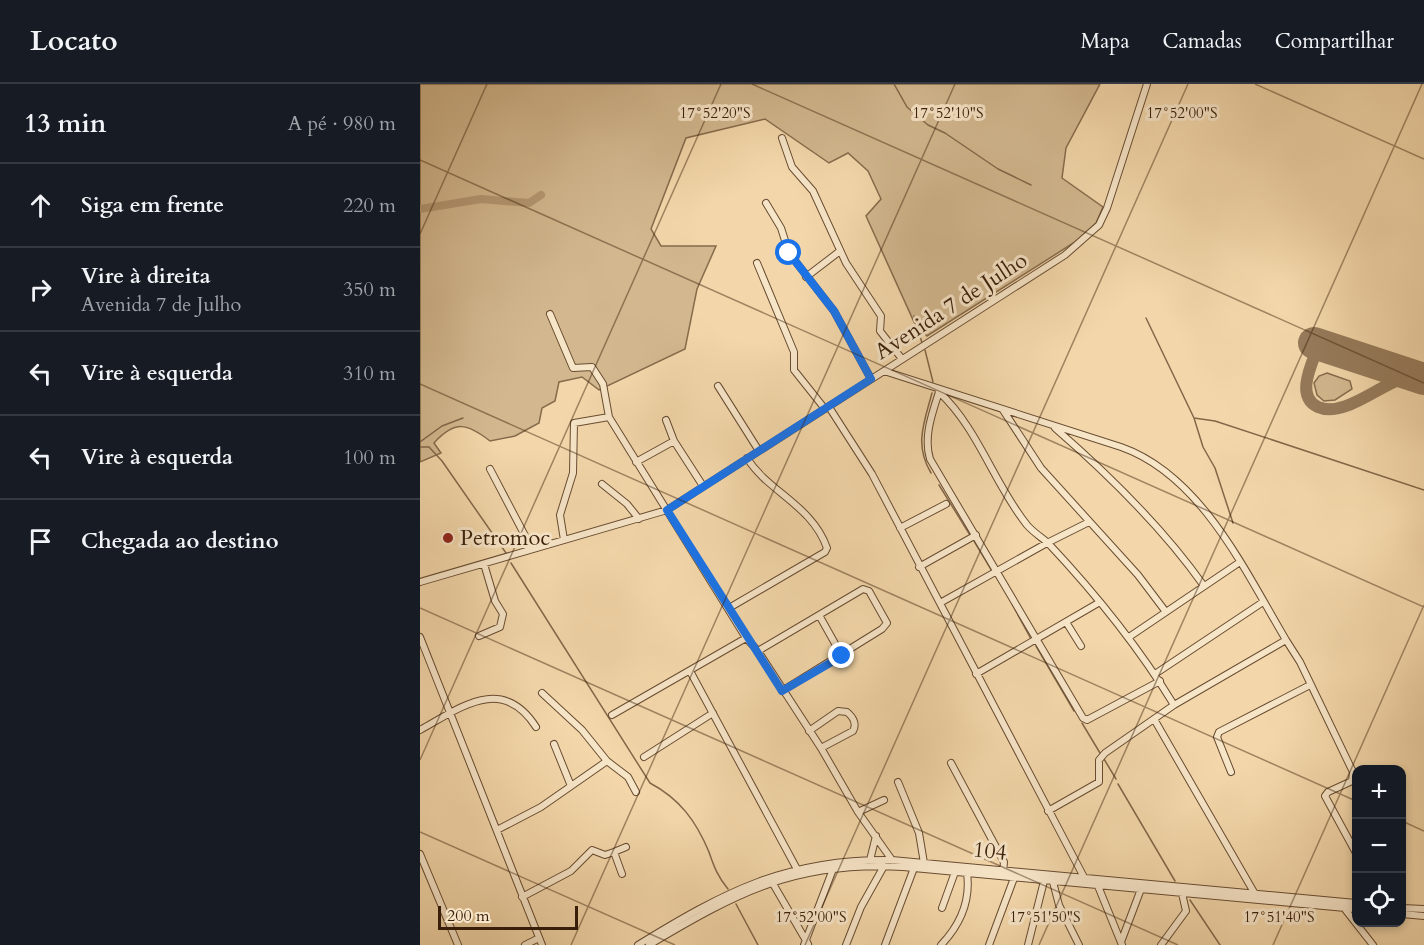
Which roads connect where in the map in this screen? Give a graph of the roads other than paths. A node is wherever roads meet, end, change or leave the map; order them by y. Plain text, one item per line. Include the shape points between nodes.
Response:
1 (1147, 84) edge
2 (782, 138) dead end
3 (766, 203) dead end
4 (840, 251) junction
5 (757, 263) dead end
6 (806, 278) junction
7 (550, 314) dead end
8 (902, 359) junction
9 (884, 371) junction
10 (871, 379) junction
11 (718, 386) dead end
12 (940, 391) junction
13 (827, 408) junction
14 (1003, 410) junction
15 (609, 417) junction
16 (666, 420) dead end
17 (1052, 426) junction
18 (674, 441) junction
19 (759, 451) junction
20 (747, 458) junction
21 (636, 462) junction
22 (490, 469) dead end
23 (602, 484) dead end
24 (703, 486) junction
25 (946, 504) dead end
26 (667, 510) junction
27 (639, 519) junction
28 (1089, 522) junction
29 (900, 528) junction
30 (976, 535) junction
31 (564, 540) junction
32 (1047, 543) junction
33 (532, 549) junction
34 (1240, 562) junction
35 (484, 564) junction
36 (920, 567) junction
37 (998, 572) junction
38 (420, 582) edge
39 (1204, 586) junction
40 (1100, 602) junction
41 (1263, 602) junction
42 (940, 603) junction
43 (729, 608) junction
44 (1166, 612) junction
45 (819, 615) junction
46 (1066, 622) junction
47 (478, 636) dead end
48 (420, 637) edge
49 (1129, 637) junction
50 (746, 638) junction
51 (1036, 640) junction
52 (1286, 640) junction
53 (1082, 646) dead end
54 (758, 651) junction
55 (842, 656) junction
56 (690, 671) junction
57 (976, 674) junction
58 (1155, 674) junction
59 (1160, 681) junction
60 (1310, 685) junction
61 (782, 691) junction
62 (542, 693) dead end
63 (1174, 705) junction
64 (450, 713) junction
65 (713, 713) junction
66 (612, 716) dead end
67 (1155, 719) junction
68 (536, 727) dead end
69 (420, 730) edge
70 (808, 731) junction
71 (554, 744) dead end
72 (821, 748) junction
73 (644, 757) dead end
74 (607, 761) junction
75 (951, 763) dead end
76 (1231, 772) dead end
77 (898, 782) dead end
78 (571, 786) junction
79 (636, 792) dead end
80 (884, 800) dead end
81 (1048, 811) junction
82 (858, 812) junction
83 (497, 830) junction
84 (876, 836) junction
85 (1352, 846) edge
86 (626, 847) dead end
87 (614, 852) junction
88 (420, 854) edge
89 (870, 860) junction
90 (924, 863) junction
91 (889, 864) junction
92 (914, 868) junction
93 (833, 869) junction
94 (798, 872) junction
95 (955, 872) junction
96 (967, 873) junction
97 (1003, 873) junction
98 (622, 874) dead end
99 (1014, 878) junction
100 (1044, 881) junction
101 (1086, 881) junction
102 (772, 882) junction
103 (1053, 882) junction
104 (1098, 886) junction
105 (1181, 889) junction
106 (1141, 890) junction
107 (1255, 894) junction
108 (729, 895) junction
109 (522, 897) junction
110 (1320, 903) junction
111 (1352, 903) edge
112 (942, 908) dead end
113 (1344, 908) junction
114 (1406, 908) edge
115 (1352, 909) edge
116 (1424, 909) edge
117 (698, 912) junction
118 (1406, 914) edge
119 (1424, 916) edge
120 (539, 938) junction
121 (1121, 943) edge
122 (806, 944) edge
123 (459, 945) edge
124 (525, 945) edge
125 (542, 945) edge
126 (638, 945) edge
127 (649, 945) edge
128 (846, 945) edge
129 (885, 945) edge
130 (941, 945) edge
131 (989, 945) edge
132 (1028, 945) edge
133 (1079, 945) edge
134 (1161, 945) edge
135 (1373, 945) edge

1 - 8 street, Avenida 7 de Julho via 1099,225 1065,255
2 - 4 street via 792,167 813,192
3 - 6 street via 789,253
4 - 6 street
4 - 8 street via 882,316 882,335
5 - 13 street via 794,352 794,370
6 - 10 street via 838,317
7 - 15 street via 573,368 592,367 602,381
8 - 9 street, Avenida 7 de Julho
9 - 10 street, Avenida 7 de Julho
9 - 12 street
10 - 13 street, Avenida 7 de Julho
11 - 19 street
12 - 14 street
12 - 30 street via 927,450
12 - 32 street via 1023,519
13 - 19 street, Avenida 7 de Julho
13 - 29 street via 872,474
14 - 17 street
14 - 28 street via 1041,468
15 - 21 street
15 - 31 street via 574,423 573,473 561,515
16 - 18 street
17 - 34 street via 1150,459 1210,517
17 - 39 street via 1129,498
18 - 21 street
18 - 24 street
19 - 20 street, Avenida 7 de Julho
20 - 24 street, Avenida 7 de Julho
20 - 43 street via 802,509 827,548
21 - 26 street
22 - 33 street
23 - 27 street
24 - 26 street, Avenida 7 de Julho
25 - 29 street
26 - 27 street, Avenida 7 de Julho
26 - 43 street
27 - 31 street, Avenida 7 de Julho
28 - 32 street
28 - 44 street
29 - 36 street
30 - 36 street
30 - 37 street
31 - 33 street, Avenida 7 de Julho
32 - 37 street
32 - 40 street
33 - 35 street, Avenida 7 de Julho
34 - 39 street
34 - 41 street
35 - 38 street, Avenida 7 de Julho
35 - 47 street via 503,614 500,627
36 - 42 street
37 - 42 street
37 - 51 street
39 - 44 street
40 - 46 street
40 - 49 street
41 - 52 street
41 - 58 street
42 - 57 street
43 - 50 street
44 - 49 street
45 - 54 street
45 - 55 street
45 - 55 street via 863,589 869,591 886,618 886,627
46 - 51 street
46 - 53 street
48 - 64 street
49 - 58 street
50 - 54 street
50 - 56 street
51 - 57 street
51 - 59 street via 1085,720 1114,709
52 - 60 street
52 - 63 street
54 - 61 street
55 - 61 street
56 - 65 street
56 - 66 street
57 - 81 street
58 - 59 street
59 - 63 street
60 - 76 street via 1219,732 1217,737
60 - 85 street via 1353,772 1352,781 1325,796
61 - 70 street
62 - 74 street via 582,730
63 - 67 street
64 - 68 street via 474,701 505,700 522,710
64 - 69 street
64 - 83 street
65 - 73 street
65 - 94 street
67 - 81 street via 1100,757 1099,782
67 - 107 street
70 - 72 street
70 - 72 street via 838,711 850,715 855,724 853,731
71 - 78 street
72 - 82 street
74 - 78 street
74 - 79 street via 630,779
75 - 97 street via 1004,862
77 - 90 street via 919,833
78 - 83 street
80 - 82 street
81 - 101 street
82 - 84 street
83 - 109 street
84 - 89 street
84 - 91 street
86 - 87 street
87 - 98 street
87 - 109 street via 605,855 592,850 571,871
88 - 123 street
89 - 91 street, 104
89 - 94 street, 104 via 830,862
90 - 91 street, 104
90 - 97 street, 104
91 - 92 street
91 - 93 street
91 - 128 street via 865,899
92 - 95 street
92 - 129 street
93 - 94 street
93 - 122 street
94 - 102 street
94 - 108 street, 104
95 - 96 street
95 - 112 street
96 - 97 street
96 - 130 street via 968,895 961,917
97 - 99 street
97 - 101 street, 104
99 - 100 street
99 - 131 street
100 - 103 street
100 - 132 street
101 - 103 street
101 - 104 street
101 - 105 street, 104
102 - 108 street
102 - 122 street
103 - 133 street
104 - 106 street
104 - 121 street
105 - 106 street
105 - 107 street, 104
105 - 110 street
105 - 134 street via 1186,911
106 - 121 street
107 - 110 street, 104
108 - 117 street, 104
109 - 120 street
110 - 111 street, 104
110 - 113 street
113 - 115 street
113 - 135 street
114 - 116 street
117 - 126 street, 104
117 - 127 street
118 - 119 street
120 - 124 street
120 - 125 street

